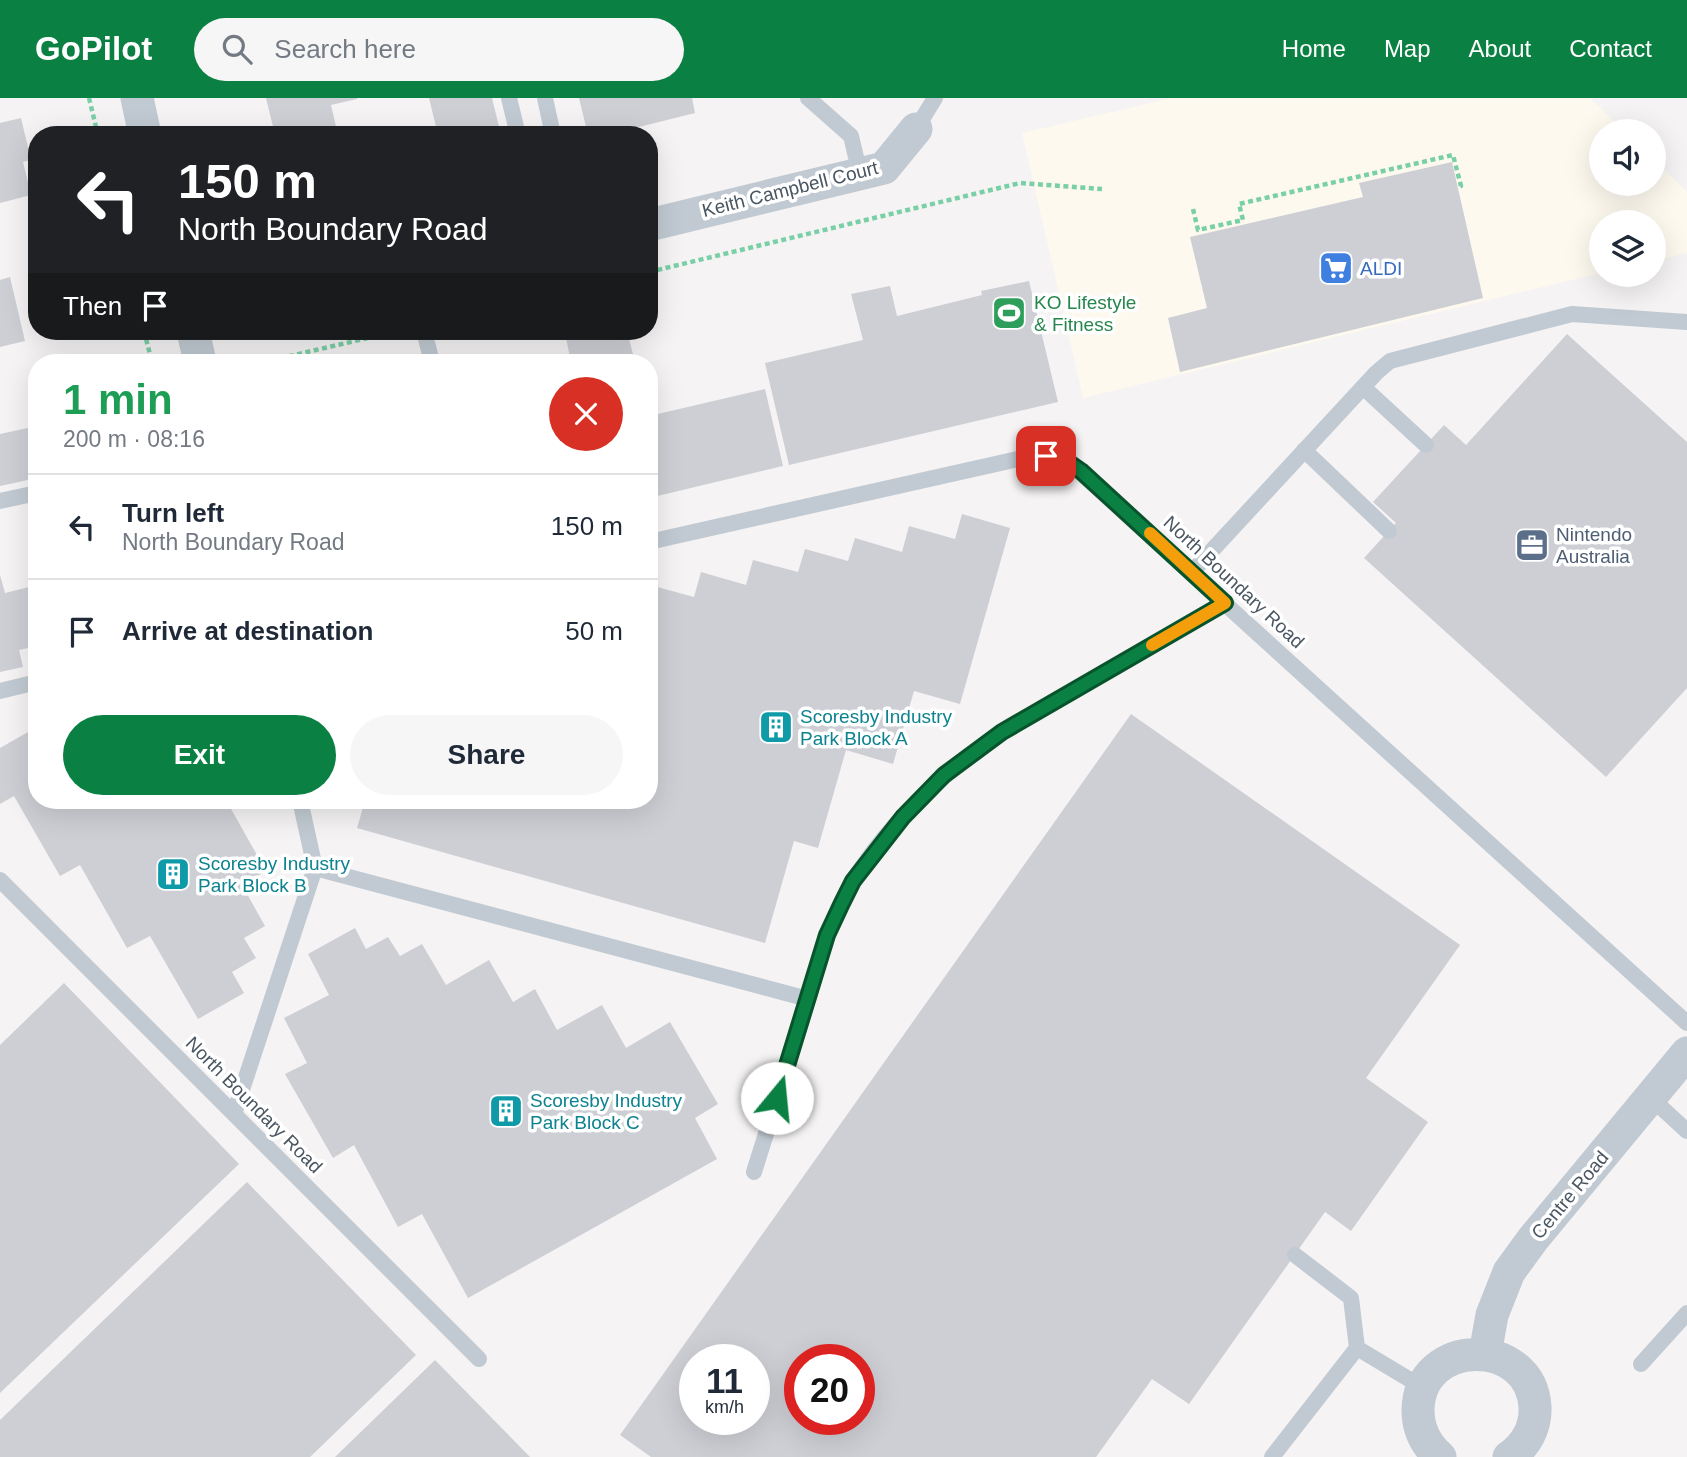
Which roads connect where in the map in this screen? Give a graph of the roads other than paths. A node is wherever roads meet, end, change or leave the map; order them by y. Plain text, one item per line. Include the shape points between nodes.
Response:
1 (137, 98) edge
2 (509, 98) edge
3 (545, 98) edge
4 (808, 98) edge
5 (935, 98) edge
6 (143, 126) edge
7 (516, 126) edge
8 (551, 126) edge
9 (916, 130) joint
10 (860, 173) junction
11 (658, 223) edge
12 (1687, 322) edge
13 (1363, 387) junction
14 (1426, 445) dead end
15 (1304, 450) junction
16 (28, 496) edge
17 (0, 502) edge
18 (1389, 531) dead end
19 (658, 540) edge
20 (1192, 572) junction
21 (1225, 603) junction
22 (28, 684) edge
23 (0, 691) edge
24 (302, 809) edge
25 (315, 868) junction
26 (0, 880) edge
27 (808, 999) junction
28 (1687, 1023) edge
29 (1687, 1053) edge
30 (1651, 1098) junction
31 (234, 1114) junction
32 (1687, 1131) edge
33 (754, 1172) dead end
34 (1294, 1255) dead end
35 (1687, 1313) edge
36 (1357, 1348) junction
37 (1485, 1354) junction
38 (479, 1360) dead end
39 (1642, 1364) dead end
40 (1422, 1387) junction
41 (1272, 1457) edge
42 (1440, 1457) edge
43 (1509, 1457) edge

1 - 6 street
2 - 7 lane
3 - 8 lane
4 - 10 lane via 851,136
5 - 9 lane
9 - 10 street, Keith Campbell Court via 884,167
10 - 11 street, Keith Campbell Court
12 - 13 lane via 1572,314 1390,361
13 - 14 lane
13 - 15 lane
15 - 18 lane
15 - 20 lane
16 - 17 lane
19 - 20 lane, North Boundary Road via 1046,456 1081,471
20 - 21 lane, North Boundary Road
21 - 27 lane via 1002,732 944,775 903,817 853,881 827,935
21 - 28 lane, North Boundary Road
22 - 23 lane
24 - 25 lane
25 - 27 lane
25 - 31 lane
26 - 31 lane, North Boundary Road
27 - 33 lane
29 - 30 street, Centre Road
30 - 32 lane
30 - 37 street, Centre Road via 1509,1272 1492,1315
31 - 38 lane, North Boundary Road
34 - 36 lane via 1351,1298
35 - 39 lane
36 - 40 lane
36 - 41 lane
37 - 40 street via 1465,1354 1446,1361
37 - 43 street via 1503,1359 1519,1371 1535,1406 1525,1443
40 - 42 street via 1418,1421

